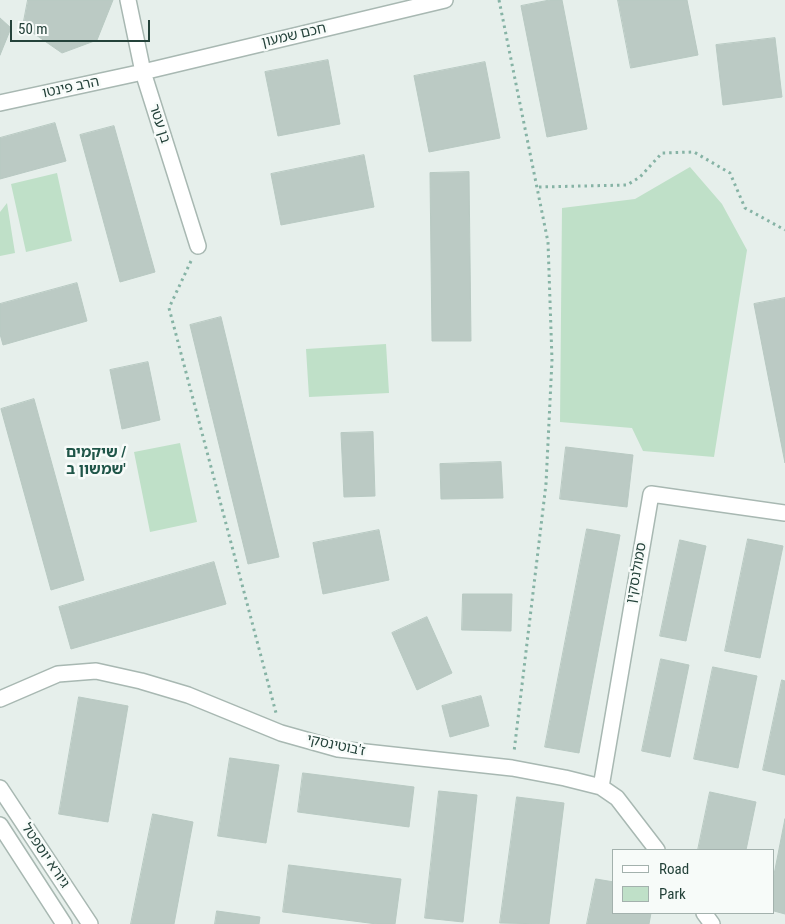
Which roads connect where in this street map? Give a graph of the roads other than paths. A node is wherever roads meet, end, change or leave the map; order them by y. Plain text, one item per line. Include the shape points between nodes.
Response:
1 (128, 0) edge
2 (446, 0) edge
3 (143, 72) junction
4 (0, 103) edge
5 (198, 246) road end
6 (785, 513) edge
7 (0, 700) edge
8 (601, 787) junction
9 (0, 788) edge
10 (0, 825) edge
11 (656, 849) edge
12 (64, 924) edge
13 (90, 924) edge

1 - 3 street, בן עטר
2 - 3 street, חכם שמעון
3 - 4 street, הרב פינטו
3 - 5 street, בן עטר
6 - 8 street, סמולנסקין via 651,494
7 - 8 street, ז'בוטינסקי via 58,674 96,671 188,695 281,733 338,749 512,768
8 - 11 street, ז'בוטינסקי via 617,798
9 - 13 street, גיורא יוספטל
10 - 12 street, גיורא יוספטל

